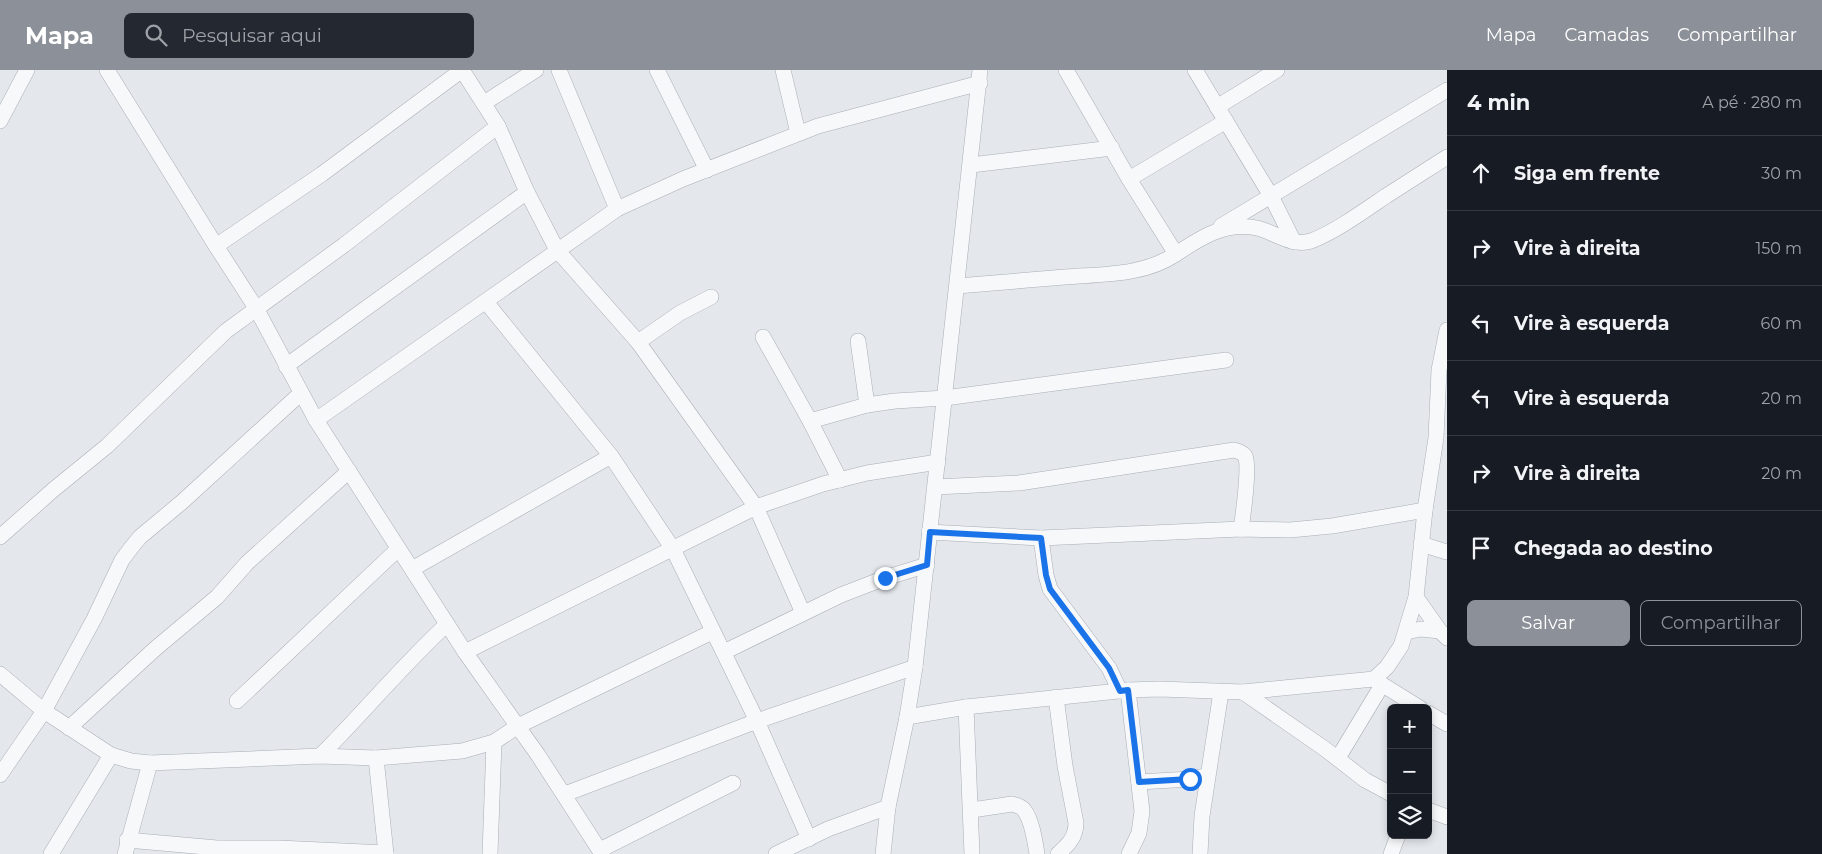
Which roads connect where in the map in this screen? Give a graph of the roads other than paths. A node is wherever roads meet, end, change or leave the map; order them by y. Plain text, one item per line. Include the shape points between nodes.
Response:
1 (27, 70) edge
2 (107, 70) edge
3 (536, 70) edge
4 (559, 70) edge
5 (657, 70) edge
6 (783, 70) edge
7 (1066, 70) edge
8 (1195, 70) edge
9 (1278, 70) edge
10 (980, 76) edge
11 (1447, 90) edge
12 (484, 103) junction
13 (1218, 106) junction
14 (0, 120) edge
15 (1226, 121) junction
16 (498, 126) junction
17 (798, 133) junction
18 (1112, 148) junction
19 (1447, 157) edge
20 (970, 165) junction
21 (707, 170) junction
22 (1129, 179) junction
23 (527, 192) junction
24 (1271, 196) junction
25 (617, 209) junction
26 (1205, 236) junction
27 (1294, 242) junction
28 (216, 246) junction
29 (557, 250) junction
30 (1176, 254) junction
31 (957, 286) junction
32 (712, 297) dead end
33 (486, 302) junction
34 (256, 308) junction
35 (1447, 330) edge
36 (763, 337) dead end
37 (858, 341) dead end
38 (638, 342) junction
39 (1226, 360) dead end
40 (286, 366) junction
41 (301, 393) junction
42 (945, 398) junction
43 (867, 405) junction
44 (316, 420) junction
45 (810, 421) junction
46 (611, 456) junction
47 (938, 462) junction
48 (349, 471) junction
49 (840, 480) junction
50 (935, 487) junction
51 (756, 507) junction
52 (1425, 510) junction
53 (1242, 529) junction
54 (930, 532) junction
55 (0, 537) edge
56 (1041, 538) junction
57 (1422, 544) junction
58 (398, 548) junction
59 (673, 549) junction
60 (1447, 552) edge
61 (927, 565) junction
62 (412, 569) junction
63 (1416, 597) junction
64 (803, 613) junction
65 (447, 624) junction
66 (712, 632) junction
67 (1406, 632) junction
68 (1443, 635) edge
69 (465, 652) junction
70 (724, 652) junction
71 (914, 667) junction
72 (1109, 668) junction
73 (0, 674) edge
74 (1378, 682) junction
75 (1145, 689) junction
76 (1124, 690) junction
77 (1221, 692) junction
78 (1242, 692) junction
79 (1056, 697) junction
80 (237, 701) dead end
81 (1414, 704) edge
82 (966, 707) junction
83 (44, 711) junction
84 (1432, 715) edge
85 (907, 717) junction
86 (757, 721) junction
87 (1447, 724) edge
88 (518, 726) junction
89 (69, 728) junction
90 (494, 742) junction
91 (111, 755) junction
92 (320, 756) junction
93 (376, 758) junction
94 (1338, 758) junction
95 (150, 763) junction
96 (0, 775) edge
97 (1207, 776) junction
98 (1139, 782) junction
99 (733, 783) dead end
100 (1387, 792) edge
101 (565, 794) junction
102 (888, 807) junction
103 (972, 810) junction
104 (1432, 811) edge
105 (1447, 817) edge
106 (809, 839) junction
107 (1397, 839) edge
108 (126, 847) edge
109 (601, 852) edge
110 (52, 854) edge
111 (386, 854) edge
112 (490, 854) edge
113 (776, 854) edge
114 (883, 854) edge
115 (972, 854) edge
116 (1037, 854) edge
117 (1058, 854) edge
118 (1129, 854) edge
119 (1200, 854) edge
120 (1391, 854) edge

1 - 14 street
2 - 28 street
3 - 12 street
4 - 25 street
5 - 21 street
6 - 17 street
7 - 18 street
8 - 13 street
9 - 13 street
10 - 17 street
10 - 20 street
11 - 24 street
12 - 16 street
12 - 28 street via 462,70 322,174
13 - 15 street
15 - 22 street
15 - 24 street
16 - 23 street
16 - 34 street via 344,245
17 - 21 street
18 - 20 street
18 - 22 street
19 - 27 street via 1343,224 1311,241
20 - 31 street
21 - 25 street
22 - 30 street
23 - 29 street
23 - 40 street
24 - 26 street
24 - 27 street
25 - 29 street
26 - 27 street via 1231,227 1245,227
26 - 30 street
28 - 34 street
29 - 33 street
29 - 38 street
30 - 31 street via 1154,266 1126,272
31 - 42 street
32 - 38 street via 680,313
33 - 44 street
33 - 46 street
34 - 40 street
34 - 55 street via 226,331 107,446
35 - 52 street via 1439,370 1436,438
36 - 45 street
37 - 43 street
38 - 51 street
39 - 42 street
40 - 41 street
41 - 44 street
41 - 83 street via 130,548
42 - 43 street
42 - 47 street
43 - 45 street
44 - 48 street
45 - 49 street
46 - 59 street
46 - 62 street
47 - 49 street
47 - 50 street
48 - 58 street
48 - 89 street via 247,563 217,597
49 - 51 street
50 - 53 street via 1018,483 1234,450 1240,451 1245,459
50 - 54 street
51 - 59 street
51 - 64 street
52 - 53 street via 1332,526 1290,530
52 - 57 street
53 - 56 street
54 - 56 street
54 - 61 street
56 - 72 street via 1050,589
57 - 60 street
57 - 63 street
58 - 62 street
58 - 80 street
59 - 66 street
59 - 69 street
61 - 64 street via 849,592
61 - 71 street
62 - 65 street
63 - 67 street
63 - 68 street
64 - 70 street
65 - 69 street
65 - 92 street
66 - 70 street
66 - 88 street
67 - 68 street via 1421,629
67 - 74 street
69 - 88 street
70 - 86 street
71 - 85 street
71 - 86 street
72 - 75 street
72 - 76 street
73 - 83 street
74 - 78 street
74 - 81 street
74 - 94 street
75 - 76 street
75 - 77 street
76 - 79 street
76 - 98 street
77 - 78 street
77 - 97 street
78 - 94 street
79 - 82 street
79 - 117 street via 1076,823 1072,840
82 - 85 street
82 - 103 street
83 - 89 street
83 - 96 street
84 - 87 street
85 - 102 street
86 - 101 street
86 - 106 street
88 - 90 street
88 - 101 street
89 - 91 street
90 - 93 street via 462,752
90 - 112 street
91 - 95 street
91 - 110 street
92 - 93 street
92 - 95 street
93 - 111 street
94 - 100 street via 1365,780
95 - 108 street
97 - 98 street
97 - 119 street
98 - 118 street via 1142,820
99 - 109 street
101 - 109 street
102 - 106 street
102 - 114 street
103 - 115 street
103 - 116 street via 1012,804 1024,810
104 - 105 street
106 - 113 street
107 - 120 street
108 - 111 street via 278,848

